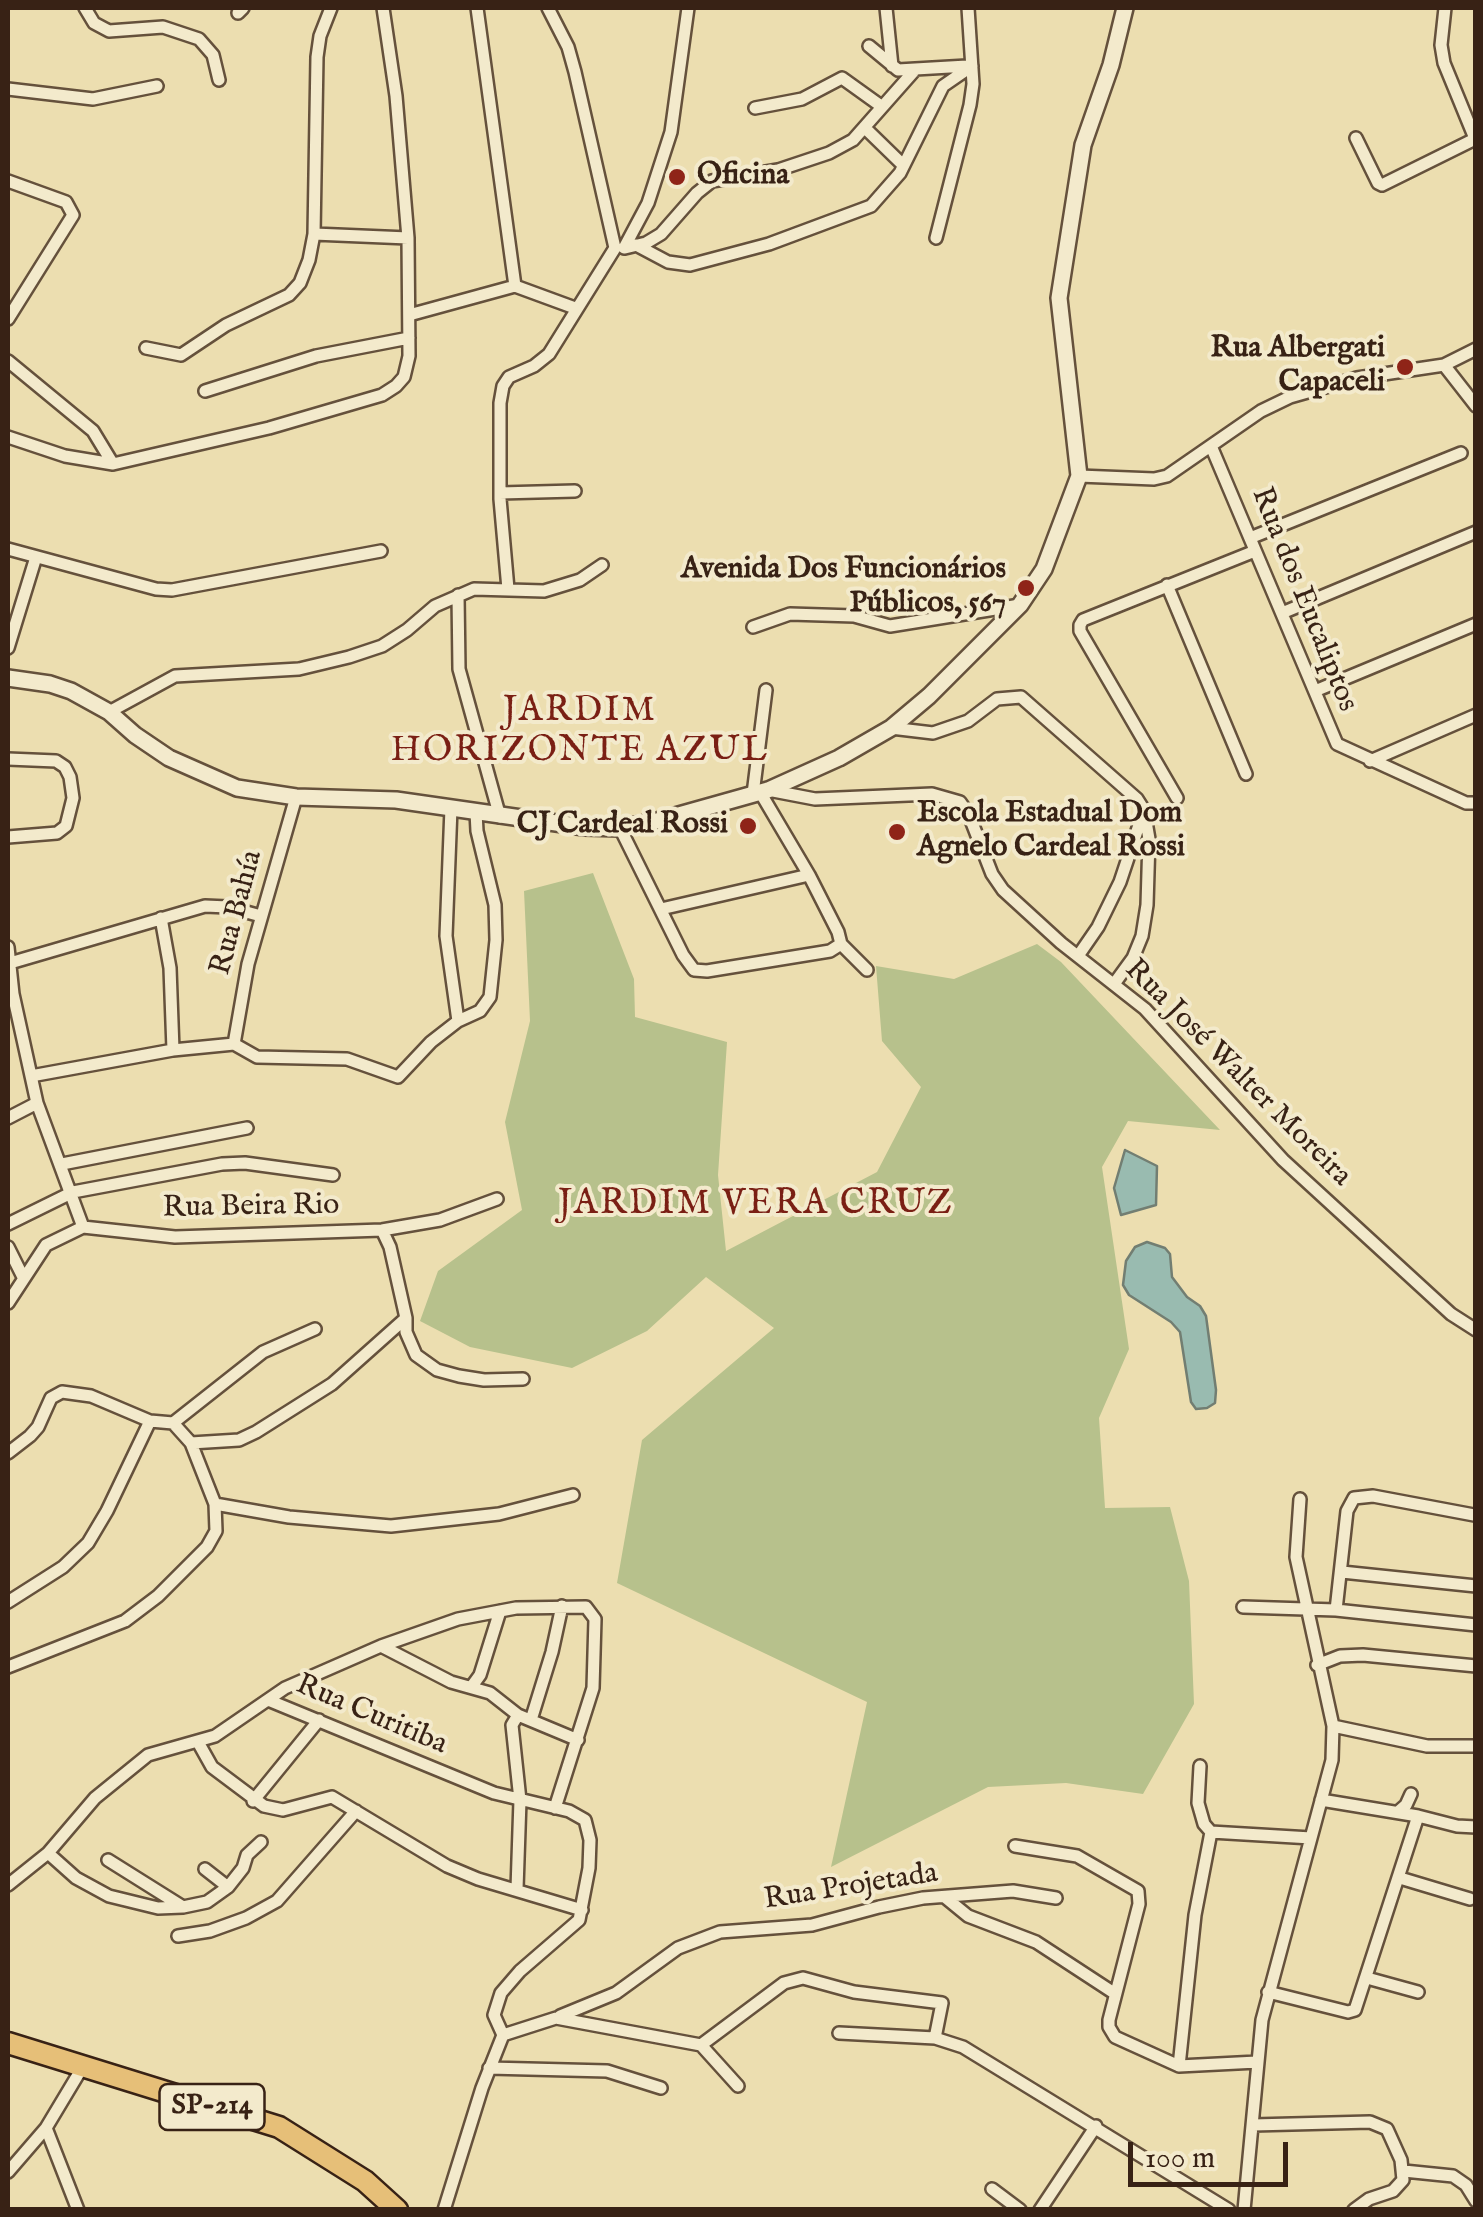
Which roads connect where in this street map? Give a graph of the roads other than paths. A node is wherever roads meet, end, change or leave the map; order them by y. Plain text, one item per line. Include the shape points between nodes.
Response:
1 (85, 8) edge
2 (331, 8) edge
3 (384, 8) edge
4 (477, 8) edge
5 (548, 8) edge
6 (688, 8) edge
7 (886, 8) edge
8 (968, 8) edge
9 (1125, 8) edge
10 (1445, 8) edge
11 (869, 46) dead end
12 (892, 66) junction
13 (972, 66) junction
14 (914, 71) junction
15 (219, 80) dead end
16 (157, 86) dead end
17 (8, 89) edge
18 (881, 106) junction
19 (755, 108) dead end
20 (865, 128) junction
21 (1356, 138) dead end
22 (1475, 140) edge
23 (903, 165) junction
24 (8, 182) edge
25 (314, 234) junction
26 (408, 238) junction
27 (936, 238) dead end
28 (625, 247) junction
29 (515, 286) junction
30 (576, 308) junction
31 (408, 314) junction
32 (8, 319) edge
33 (409, 338) junction
34 (146, 348) dead end
35 (1476, 349) edge
36 (8, 362) edge
37 (1444, 365) junction
38 (205, 391) dead end
39 (1476, 406) edge
40 (8, 437) edge
41 (1212, 446) junction
42 (1462, 454) dead end
43 (113, 464) junction
44 (1079, 476) junction
45 (575, 491) dead end
46 (500, 493) junction
47 (1476, 532) edge
48 (1253, 544) junction
49 (8, 550) edge
50 (382, 552) dead end
51 (36, 557) junction
52 (602, 565) dead end
53 (1167, 585) junction
54 (508, 589) junction
55 (458, 595) junction
56 (1020, 605) junction
57 (1282, 614) junction
58 (1476, 624) edge
59 (753, 627) dead end
60 (8, 648) edge
61 (8, 678) edge
62 (766, 690) dead end
63 (1315, 691) junction
64 (109, 712) junction
65 (1476, 715) edge
66 (891, 728) junction
67 (8, 759) edge
68 (1370, 761) junction
69 (1246, 774) dead end
70 (760, 792) junction
71 (296, 796) junction
72 (1176, 798) dead end
73 (1476, 802) edge
74 (451, 808) junction
75 (1144, 810) junction
76 (476, 812) junction
77 (500, 817) junction
78 (620, 828) junction
79 (8, 837) edge
80 (809, 875) junction
81 (661, 909) junction
82 (261, 916) junction
83 (162, 918) junction
84 (840, 944) junction
85 (8, 947) edge
86 (1078, 956) junction
87 (10, 963) junction
88 (868, 970) dead end
89 (1114, 984) junction
90 (10, 996) edge
91 (458, 1021) junction
92 (234, 1044) junction
93 (173, 1050) junction
94 (31, 1076) junction
95 (38, 1103) junction
96 (8, 1118) edge
97 (247, 1128) dead end
98 (62, 1164) junction
99 (334, 1175) dead end
100 (73, 1192) junction
101 (497, 1199) dead end
102 (8, 1224) edge
103 (84, 1227) junction
104 (382, 1230) junction
105 (8, 1247) edge
106 (23, 1277) junction
107 (8, 1304) edge
108 (406, 1318) junction
109 (316, 1330) dead end
110 (1476, 1330) edge
111 (523, 1378) dead end
112 (150, 1421) junction
113 (173, 1423) junction
114 (191, 1442) junction
115 (8, 1453) edge
116 (573, 1495) dead end
117 (1300, 1499) dead end
118 (215, 1504) junction
119 (1474, 1515) edge
120 (1342, 1572) junction
121 (1476, 1586) edge
122 (8, 1602) edge
123 (562, 1606) junction
124 (1243, 1607) dead end
125 (1310, 1609) junction
126 (500, 1610) junction
127 (1336, 1610) junction
128 (1476, 1625) edge
129 (381, 1646) junction
130 (1318, 1665) junction
131 (1476, 1666) edge
132 (8, 1667) edge
133 (472, 1686) junction
134 (268, 1700) junction
135 (524, 1718) junction
136 (319, 1720) junction
137 (1333, 1726) junction
138 (578, 1740) junction
139 (198, 1742) junction
140 (1476, 1746) edge
141 (1200, 1766) dead end
142 (1411, 1794) dead end
143 (254, 1800) junction
144 (520, 1800) junction
145 (1321, 1800) junction
146 (556, 1808) junction
147 (356, 1811) junction
148 (1398, 1812) junction
149 (1418, 1816) junction
150 (1476, 1826) edge
151 (1211, 1832) junction
152 (1311, 1838) junction
153 (261, 1842) dead end
154 (1015, 1846) dead end
155 (48, 1854) junction
156 (108, 1860) dead end
157 (205, 1870) dead end
158 (1400, 1878) junction
159 (8, 1885) edge
160 (228, 1887) junction
161 (517, 1889) junction
162 (946, 1898) junction
163 (1056, 1898) dead end
164 (1470, 1899) dead end
165 (183, 1907) junction
166 (582, 1910) junction
167 (178, 1936) dead end
168 (1367, 1978) junction
169 (1268, 1992) junction
170 (1418, 1992) dead end
171 (1114, 1993) junction
172 (556, 2018) junction
173 (839, 2033) dead end
174 (503, 2035) junction
175 (935, 2038) junction
176 (8, 2043) edge
177 (700, 2046) junction
178 (1257, 2062) junction
179 (1179, 2066) junction
180 (82, 2068) junction
181 (489, 2068) junction
182 (738, 2086) dead end
183 (661, 2088) dead end
184 (1252, 2125) junction
185 (1096, 2126) junction
186 (46, 2128) junction
187 (1404, 2171) junction
188 (8, 2172) edge
189 (992, 2189) dead end
190 (1476, 2201) edge
191 (78, 2210) edge
192 (397, 2210) edge
193 (444, 2210) edge
194 (1020, 2210) edge
195 (1040, 2210) edge
196 (1229, 2210) edge
197 (1244, 2210) edge
198 (1354, 2210) edge

1 - 15 street via 108,31 163,27 199,38 213,55
2 - 25 street via 317,58
3 - 26 street
4 - 29 street
5 - 28 street via 576,72
6 - 28 street via 670,132 648,203
7 - 12 street
8 - 13 street
9 - 44 street via 1083,145 1060,298
10 - 22 street via 1444,63
11 - 12 street
12 - 14 street
13 - 14 street
13 - 23 street via 943,86
13 - 27 street via 970,105
14 - 18 street
16 - 17 street via 93,100
18 - 19 street via 842,78 802,99
18 - 20 street
20 - 23 street
20 - 28 street via 828,153 712,181 661,234
21 - 22 street via 1382,185
23 - 28 street via 871,206 717,260 668,262
24 - 32 street via 66,202 73,215
25 - 26 street
25 - 34 street via 300,283 289,295 181,355
26 - 31 street
28 - 30 street
29 - 30 street
29 - 31 street
30 - 46 street via 549,354 503,386
31 - 33 street
33 - 38 street via 331,352
33 - 43 street via 404,377 382,395
35 - 37 street
36 - 43 street via 94,431
37 - 39 street
37 - 41 street via 1290,397
40 - 43 street
41 - 44 street via 1167,476
41 - 48 street, Rua dos Eucaliptos
42 - 48 street
44 - 56 street via 1044,568
45 - 46 street
46 - 54 street
47 - 57 street
48 - 53 street
48 - 57 street, Rua dos Eucaliptos
49 - 51 street
50 - 51 street via 172,590
51 - 60 street
52 - 54 street via 563,587
53 - 69 street
53 - 72 street via 1082,620 1080,631
54 - 55 street
55 - 64 street via 382,646 299,669 176,676
55 - 77 street via 459,669
56 - 59 street via 890,626 854,616 790,614
56 - 66 street
57 - 63 street, Rua dos Eucaliptos
58 - 63 street
61 - 64 street via 50,684
62 - 70 street
63 - 68 street, Rua dos Eucaliptos via 1337,744
64 - 71 street via 205,777
65 - 68 street
66 - 70 street
66 - 75 street via 933,733 968,721 997,699 1021,697
67 - 79 street via 65,767 73,798 66,826 57,833
68 - 73 street, Rua dos Eucaliptos
70 - 78 street
70 - 80 street
70 - 86 street, Rua José Walter Moreira via 815,799 932,794 960,802 1003,890
71 - 74 street
71 - 82 street, Rua Bahía
74 - 76 street
74 - 91 street via 446,936
75 - 86 street via 1120,882
75 - 89 street via 1150,861 1142,936
76 - 77 street
76 - 91 street via 496,940 490,997 480,1011
77 - 78 street
78 - 81 street
80 - 81 street
80 - 84 street
81 - 84 street via 694,970 830,951
82 - 83 street via 215,905
82 - 92 street, Rua Bahía
83 - 87 street
83 - 93 street
84 - 88 street
85 - 87 street
86 - 89 street, Rua José Walter Moreira
87 - 90 street
89 - 110 street, Rua José Walter Moreira via 1145,1009 1283,1160
90 - 94 street
91 - 92 street via 398,1077 347,1058 257,1057
92 - 93 street
93 - 94 street
94 - 95 street
95 - 96 street
95 - 98 street
97 - 98 street
98 - 100 street
99 - 100 street via 222,1164
100 - 102 street
100 - 103 street
101 - 104 street, Rua Beira Rio via 440,1220
103 - 104 street, Rua Beira Rio via 175,1237
103 - 106 street via 46,1245
104 - 108 street
105 - 106 street
106 - 107 street
108 - 111 street via 416,1355 437,1370 484,1380
108 - 114 street via 332,1384 256,1432 238,1440
109 - 113 street via 264,1352
112 - 113 street
112 - 115 street via 91,1396 62,1392 51,1398 38,1427
112 - 122 street via 88,1543
113 - 114 street
114 - 118 street
116 - 118 street via 500,1514 391,1526
117 - 125 street via 1296,1557
118 - 132 street via 216,1531 207,1547 158,1596 125,1621
119 - 120 street via 1354,1498
120 - 121 street
120 - 127 street
123 - 126 street, Rua Curitiba
123 - 135 street via 552,1652
123 - 138 street via 591,1609 597,1631 593,1688
124 - 125 street
125 - 127 street
125 - 130 street
126 - 129 street, Rua Curitiba
126 - 133 street
127 - 128 street
129 - 133 street
129 - 134 street, Rua Curitiba
130 - 131 street via 1363,1655
130 - 137 street
133 - 135 street
134 - 136 street, Rua Curitiba
134 - 139 street
135 - 138 street
135 - 144 street via 512,1725
136 - 143 street
136 - 144 street, Rua Curitiba
137 - 140 street via 1427,1746
137 - 145 street
138 - 146 street
139 - 143 street via 212,1767
139 - 155 street via 148,1755 96,1798
141 - 151 street via 1198,1803
142 - 148 street
143 - 147 street via 284,1810 332,1798
144 - 146 street, Rua Curitiba
144 - 161 street
145 - 148 street
145 - 152 street
146 - 166 street via 577,1814 588,1827
147 - 161 street via 447,1866
147 - 167 street via 277,1902 210,1932
148 - 149 street
149 - 150 street
149 - 158 street
151 - 152 street
151 - 179 street
152 - 169 street
153 - 160 street
154 - 171 street via 1077,1856 1138,1891
155 - 159 street
155 - 165 street via 109,1896
156 - 165 street
157 - 160 street
158 - 164 street
158 - 168 street
160 - 165 street via 207,1902
161 - 166 street
162 - 163 street, Rua Projetada via 1013,1891
162 - 171 street via 968,1916 1036,1942
162 - 172 street, Rua Projetada via 907,1900 812,1926 700,1938 616,1993
166 - 174 street via 572,1929 501,1993 494,2015
168 - 169 street via 1352,2012
168 - 170 street
169 - 178 street
171 - 179 street via 1111,2033
172 - 174 street, Rua Projetada
172 - 177 street, Rua Projetada
173 - 175 street
174 - 181 street
175 - 177 street via 942,2003 797,1978
175 - 185 street via 963,2046
176 - 180 main road, SP-214
177 - 182 street
178 - 179 street
178 - 184 street
180 - 186 street
180 - 192 main road, SP-214 via 279,2128 365,2181
181 - 183 street via 608,2071
181 - 193 street
184 - 187 street via 1380,2124
184 - 197 street
185 - 195 street
185 - 196 street
186 - 188 street
186 - 191 street
187 - 190 street via 1453,2176
187 - 198 street via 1400,2186
189 - 194 street

